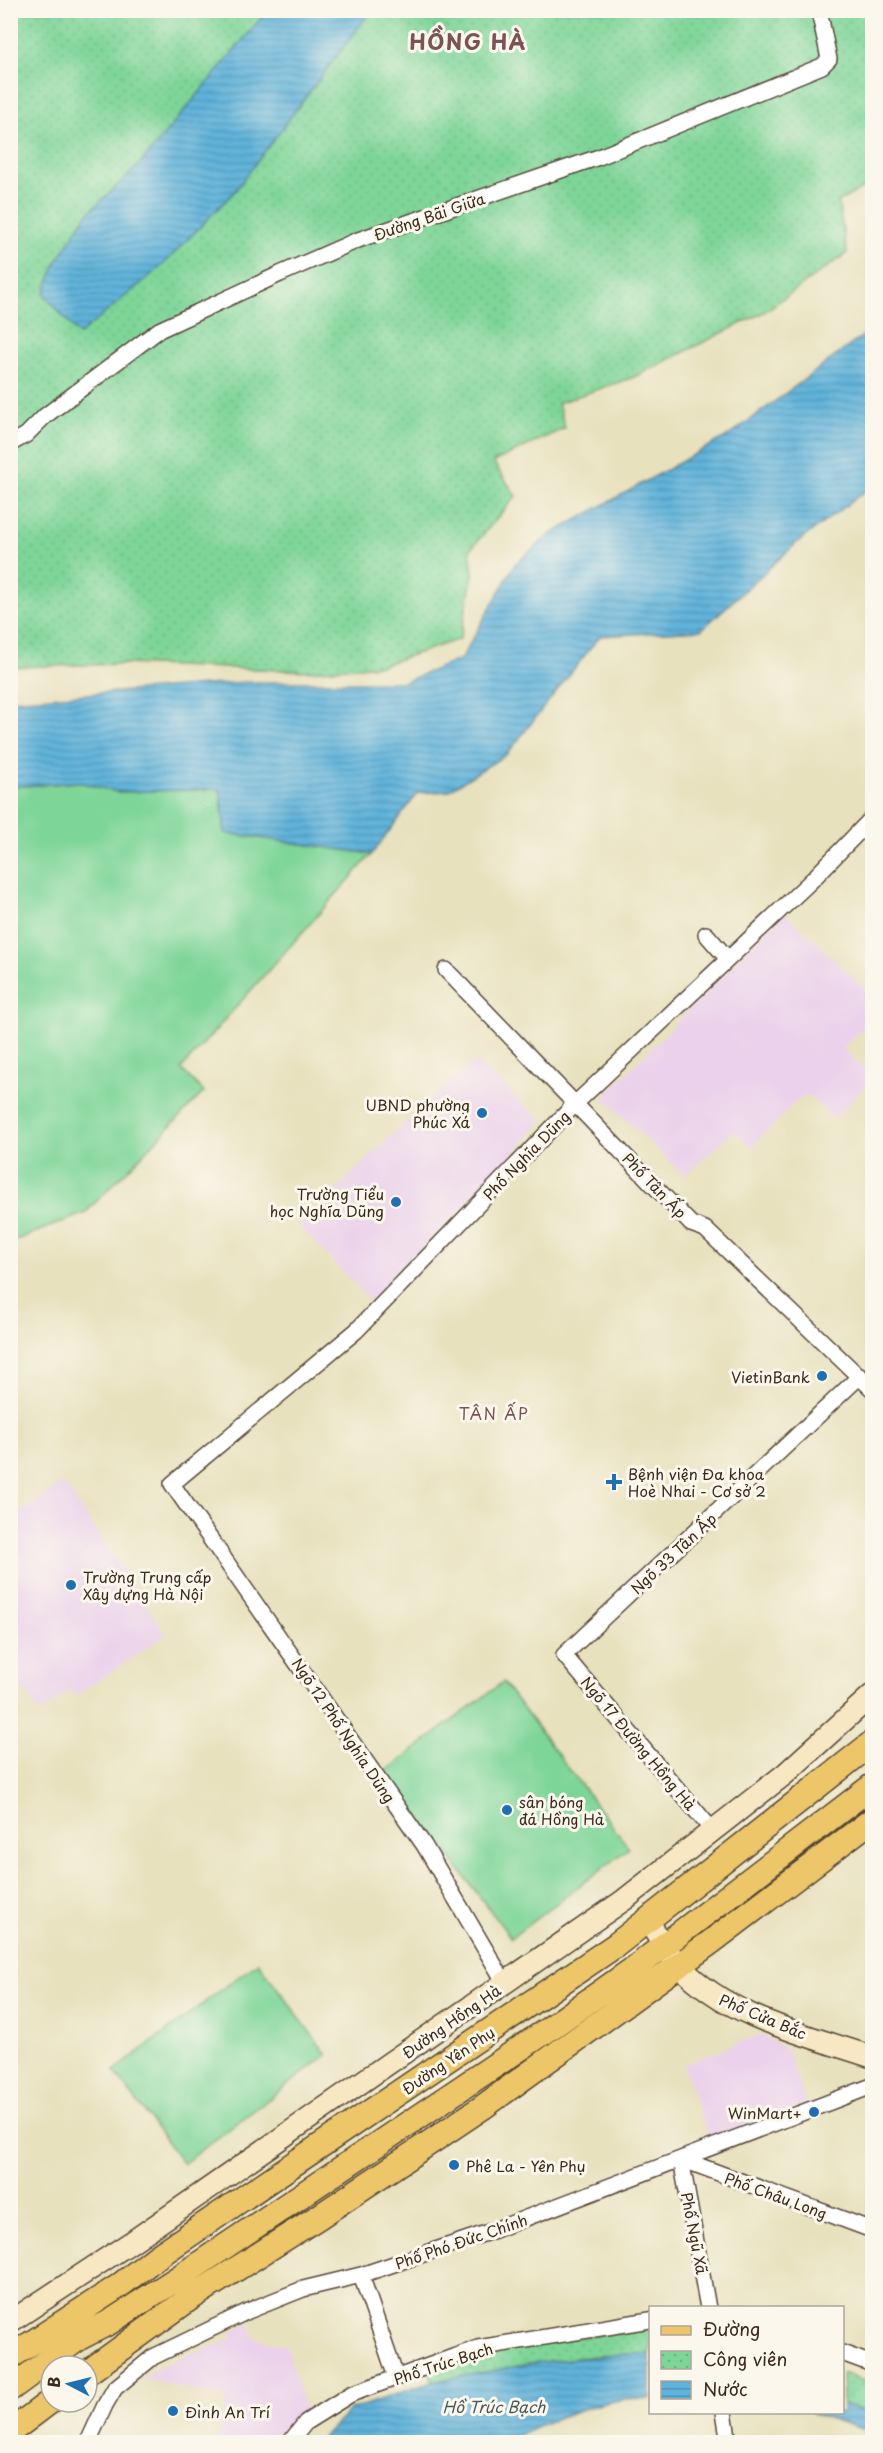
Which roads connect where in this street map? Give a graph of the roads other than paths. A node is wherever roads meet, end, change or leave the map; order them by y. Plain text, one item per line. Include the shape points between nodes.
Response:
1 (819, 10) edge
2 (10, 444) edge
3 (873, 818) edge
4 (706, 934) dead end
5 (728, 958) junction
6 (446, 970) dead end
7 (576, 1103) junction
8 (860, 1376) junction
9 (873, 1389) edge
10 (172, 1484) joint
11 (564, 1655) joint
12 (873, 1695) edge
13 (873, 1743) edge
14 (873, 1786) edge
15 (873, 1820) edge
16 (713, 1831) junction
17 (648, 1921) junction
18 (664, 1945) junction
19 (679, 1965) junction
20 (505, 1983) junction
21 (546, 2031) junction
22 (560, 2051) junction
23 (873, 2057) edge
24 (873, 2086) edge
25 (681, 2159) junction
26 (873, 2230) edge
27 (361, 2275) junction
28 (119, 2286) junction
29 (708, 2306) edge
30 (649, 2320) edge
31 (10, 2322) edge
32 (79, 2338) junction
33 (844, 2353) edge
34 (10, 2357) edge
35 (99, 2364) edge
36 (873, 2364) edge
37 (396, 2377) junction
38 (10, 2389) edge
39 (39, 2410) edge
40 (724, 2414) edge
41 (10, 2432) edge
42 (88, 2442) edge
43 (290, 2442) edge
44 (729, 2442) edge
45 (741, 2442) edge
46 (746, 2442) edge

1 - 2 street, Đường Bãi Giữa via 829,59 822,66 599,157 358,240 159,330
3 - 5 street, Phố Nghĩa Dũng
4 - 5 street
5 - 7 street, Phố Nghĩa Dũng
6 - 7 street, Phố Tân Ấp
7 - 8 street, Phố Tân Ấp via 691,1224 705,1229
7 - 10 street, Phố Nghĩa Dũng via 356,1331
8 - 9 street, Phố Tân Ấp
8 - 11 street, Ngõ 33 Tân Ấp
10 - 20 street, Ngõ 12 Phố Nghĩa Dũng via 424,1845
11 - 16 street, Ngõ 17 Đường Hồng Hà
12 - 16 street, Đường Hồng Hà via 785,1774
13 - 17 main road, Đường Yên Phụ
14 - 18 main road, Đường Yên Phụ
15 - 19 main road
16 - 20 street, Đường Hồng Hà via 624,1900
17 - 18 street, Phố Cửa Bắc
17 - 28 main road, Đường Yên Phụ
18 - 19 street, Phố Cửa Bắc
18 - 21 main road, Đường Yên Phụ
19 - 22 main road
19 - 23 street, Phố Cửa Bắc via 721,1999 788,2029
20 - 31 street, Đường Hồng Hà
21 - 22 main road
21 - 32 main road, Đường Yên Phụ via 185,2274
22 - 35 main road via 330,2210 189,2299
24 - 25 street, Phố Phó Đức Chính
25 - 26 street, Phố Châu Long
25 - 27 street, Phố Phó Đức Chính via 492,2231
25 - 29 street, Phố Ngũ Xã
27 - 37 street
27 - 42 street, Phố Phó Đức Chính via 303,2289 153,2357 115,2388
28 - 32 main road
28 - 34 main road, Đường Yên Phụ
30 - 37 street, Phố Trúc Bạch via 478,2348
32 - 38 main road, Đường Yên Phụ
33 - 36 street
37 - 43 street, Phố Trúc Bạch via 320,2411
39 - 41 main road
40 - 44 street
45 - 46 street

